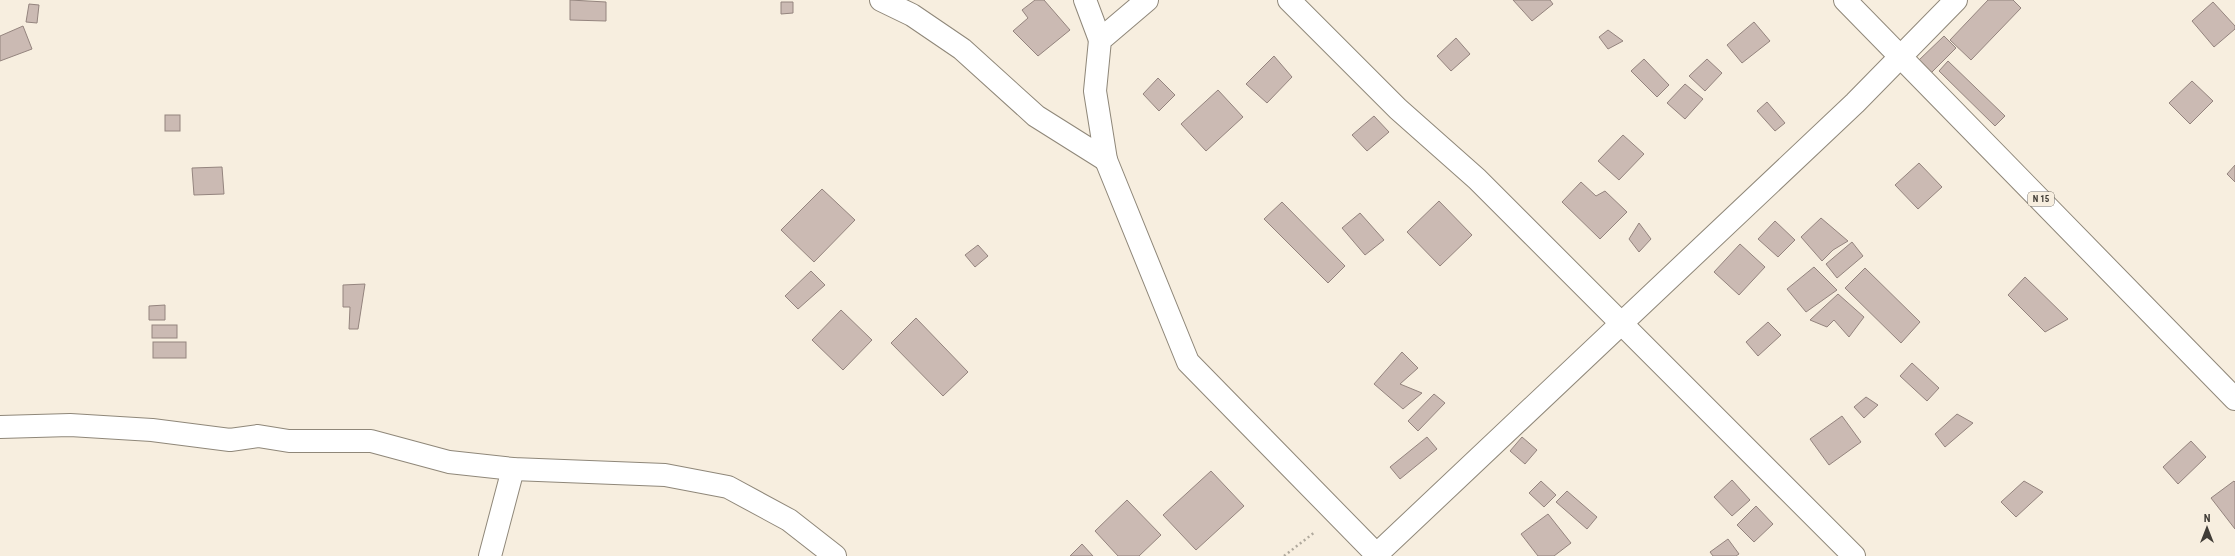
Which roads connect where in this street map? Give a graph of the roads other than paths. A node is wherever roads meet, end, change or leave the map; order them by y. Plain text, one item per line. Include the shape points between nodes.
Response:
1 (881, 0) edge
2 (1085, 0) edge
3 (1147, 0) edge
4 (1289, 0) edge
5 (1845, 0) edge
6 (1956, 0) edge
7 (1100, 40) junction
8 (1902, 57) junction
9 (1106, 160) junction
10 (1621, 324) junction
11 (2235, 399) edge
12 (0, 427) edge
13 (513, 470) junction
14 (1376, 555) edge
15 (490, 556) edge
16 (835, 556) edge
17 (1854, 556) edge

1 - 9 street via 912,15 962,49 1036,116
2 - 7 street
3 - 7 street
4 - 10 street via 1398,109 1478,179
5 - 8 street, N 15
6 - 8 street
7 - 9 street via 1095,92
8 - 10 street
8 - 11 street, N 15
9 - 14 street via 1188,362
10 - 14 street
10 - 17 street
12 - 13 street via 70,425 152,430 230,440 258,436 289,441 371,441 449,462
13 - 15 street
13 - 16 street via 665,475 728,487 789,520

